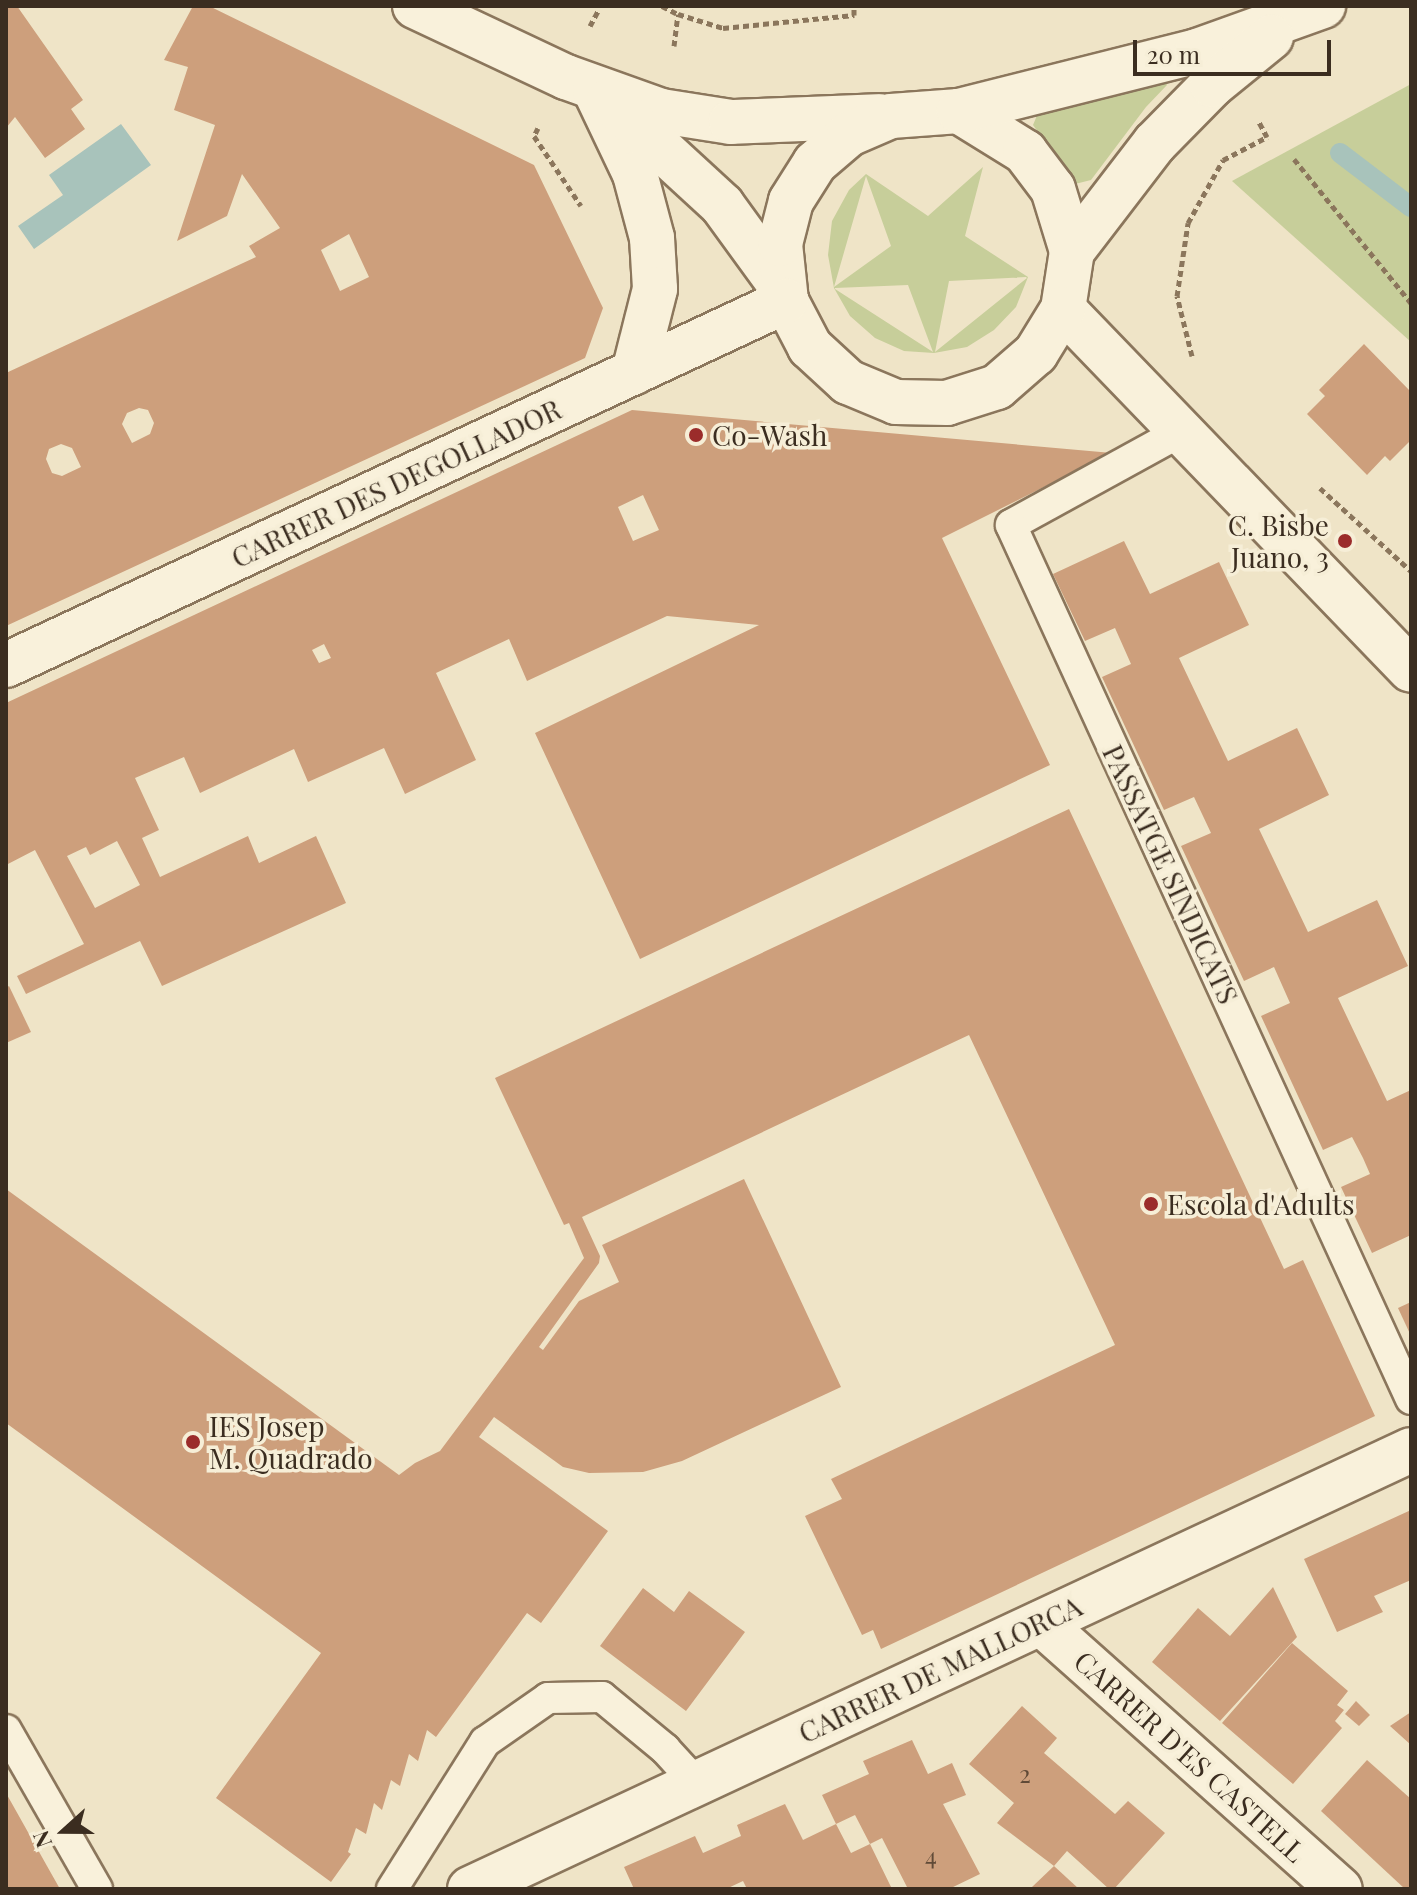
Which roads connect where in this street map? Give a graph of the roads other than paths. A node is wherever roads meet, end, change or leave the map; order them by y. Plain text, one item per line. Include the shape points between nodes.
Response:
1 (415, 6) edge
2 (1314, 10) edge
3 (595, 90) junction
4 (959, 111) junction
5 (891, 116) junction
6 (1072, 251) junction
7 (785, 295) junction
8 (1063, 309) junction
9 (634, 372) junction
10 (1180, 432) junction
11 (6, 665) edge
12 (1411, 670) edge
13 (1411, 1399) edge
14 (1411, 1450) edge
15 (1041, 1623) junction
16 (6, 1730) edge
17 (696, 1783) junction
18 (97, 1889) edge
19 (392, 1889) edge
20 (470, 1889) edge
21 (1340, 1889) edge

1 - 3 street
2 - 4 street via 1197,51
2 - 6 street via 1250,51 1203,94 1155,143
3 - 5 street via 661,111 731,122
3 - 7 street via 722,205
3 - 9 street via 635,174 652,238 655,289
4 - 5 street
4 - 6 street via 1025,152 1053,189
5 - 7 street via 849,134 815,163 791,201 780,244
6 - 8 street
7 - 8 street via 810,347 848,382 896,402 947,403 997,387 1036,353
7 - 9 street, CARRER DES DEGOLLADOR
8 - 10 street
9 - 11 street, CARRER DES DEGOLLADOR
10 - 12 street
10 - 13 lane, PASSATGE SINDICATS via 1011,525
14 - 15 street, CARRER DE MALLORCA
15 - 17 street, CARRER DE MALLORCA
15 - 21 street, CARRER D'ES CASTELL
16 - 18 lane
17 - 19 lane via 665,1749 602,1697 548,1698 485,1742
17 - 20 street, CARRER DE MALLORCA

